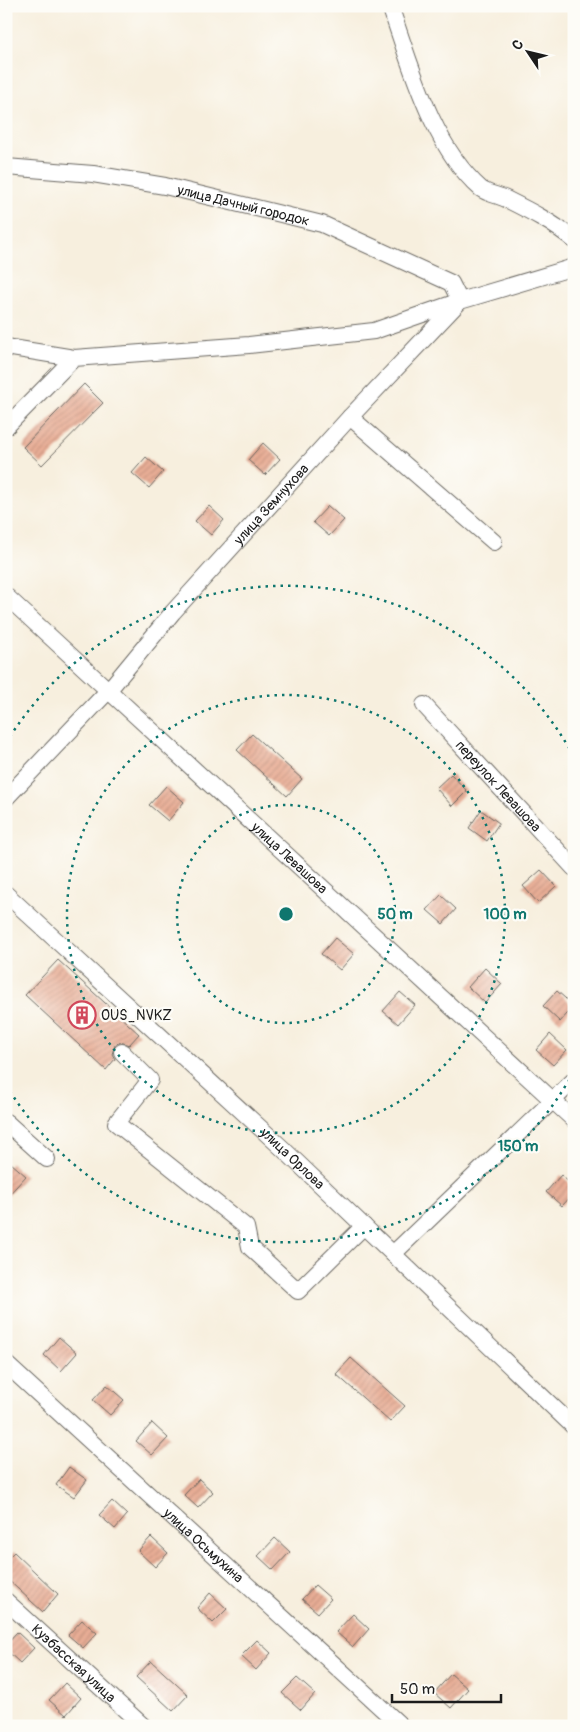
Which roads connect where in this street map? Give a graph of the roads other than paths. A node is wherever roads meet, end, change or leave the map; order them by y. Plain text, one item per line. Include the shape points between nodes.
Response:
1 (390, 6) edge
2 (6, 167) edge
3 (574, 240) edge
4 (574, 267) edge
5 (460, 300) junction
6 (6, 347) edge
7 (74, 358) junction
8 (350, 417) junction
9 (6, 428) edge
10 (494, 542) dead end
11 (6, 596) edge
12 (108, 691) junction
13 (424, 705) dead end
14 (6, 798) edge
15 (574, 868) edge
16 (6, 894) edge
17 (122, 1052) dead end
18 (574, 1080) edge
19 (551, 1100) junction
20 (574, 1120) edge
21 (6, 1122) edge
22 (47, 1160) dead end
23 (364, 1226) junction
24 (393, 1254) junction
25 (6, 1364) edge
26 (574, 1428) edge
27 (6, 1601) edge
28 (144, 1726) edge
29 (401, 1726) edge

1 - 3 street via 425,103 446,145 464,171 483,190 558,227
2 - 5 street, улица Дачный городок via 93,174 165,186 322,224 451,284
4 - 5 street
5 - 7 street via 374,331 248,345
5 - 8 street, улица Земнухова
6 - 7 street
7 - 9 street
8 - 10 street
8 - 12 street, улица Земнухова via 173,612
11 - 12 street, улица Левашова
12 - 14 street, улица Земнухова
12 - 19 street, улица Левашова
13 - 15 street, переулок Левашова
16 - 23 street, улица Орлова
17 - 23 street via 150,1080 116,1123 246,1227 250,1247 298,1291
18 - 19 street
19 - 20 street, улица Левашова
19 - 24 street
21 - 22 street
23 - 24 street, улица Орлова
24 - 26 street, улица Орлова
25 - 29 street, улица Осьмухина
27 - 28 street, Кузбасская улица

